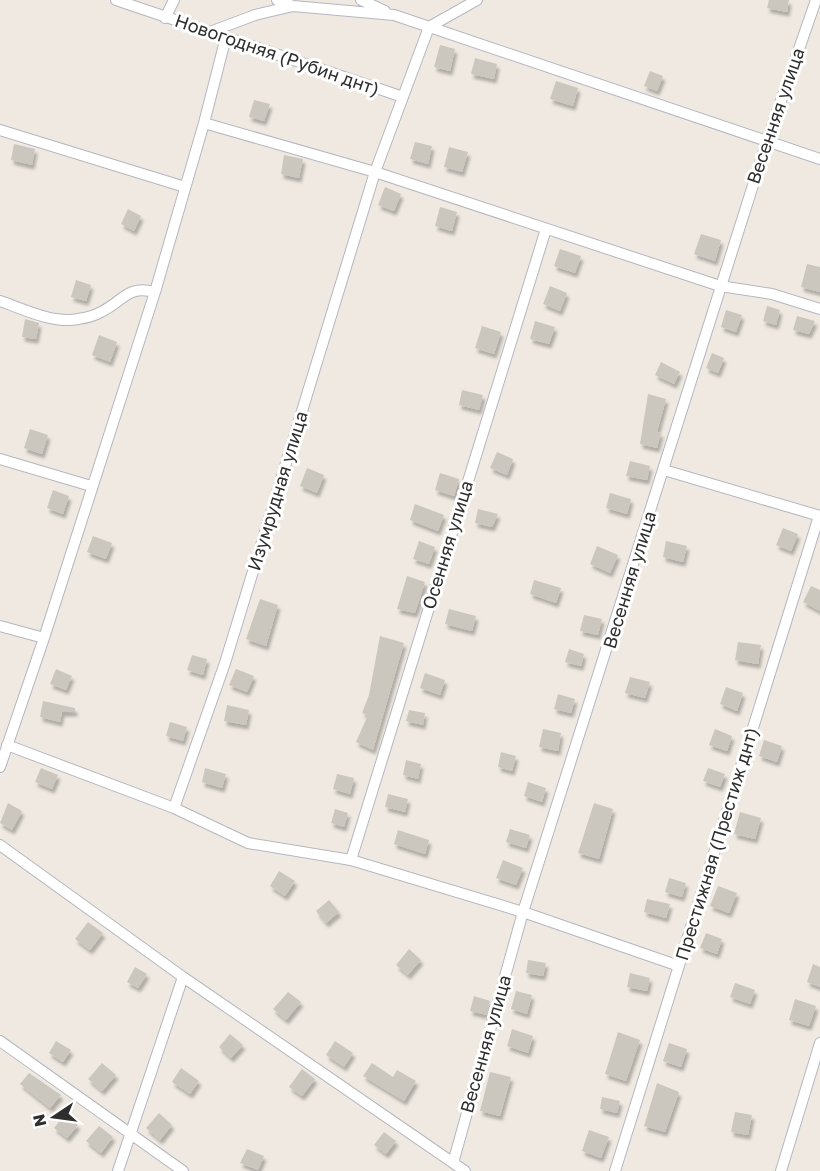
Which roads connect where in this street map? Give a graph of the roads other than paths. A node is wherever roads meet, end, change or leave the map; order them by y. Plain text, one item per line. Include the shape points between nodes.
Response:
1 (116, 0) edge
2 (174, 0) edge
3 (277, 0) edge
4 (303, 0) edge
5 (361, 0) edge
6 (477, 0) edge
7 (816, 0) edge
8 (293, 6) junction
9 (394, 15) junction
10 (165, 18) junction
11 (429, 27) junction
12 (210, 32) junction
13 (226, 37) junction
14 (403, 97) junction
15 (204, 123) junction
16 (0, 130) edge
17 (766, 141) junction
18 (820, 159) edge
19 (375, 172) junction
20 (185, 187) junction
21 (546, 229) junction
22 (720, 286) junction
23 (155, 292) junction
24 (0, 301) edge
25 (820, 309) edge
26 (0, 459) edge
27 (664, 470) junction
28 (91, 486) junction
29 (820, 516) edge
30 (0, 626) edge
31 (44, 638) junction
32 (7, 745) junction
33 (0, 767) edge
34 (174, 808) junction
35 (0, 845) edge
36 (351, 861) junction
37 (524, 912) junction
38 (679, 966) junction
39 (183, 977) junction
40 (0, 1041) edge
41 (820, 1043) edge
42 (132, 1135) junction
43 (453, 1163) junction
44 (118, 1171) edge
45 (183, 1171) edge
46 (465, 1171) edge
47 (615, 1171) edge
48 (781, 1171) edge

1 - 10 street, Новогодняя (Рубин днт)
2 - 10 street
3 - 8 street
4 - 8 street
5 - 9 street
6 - 11 street
7 - 17 street, Весенняя улица
8 - 9 street
8 - 12 street
9 - 11 street
10 - 12 street, Новогодняя (Рубин днт)
11 - 14 street, Изумрудная улица
11 - 17 street
12 - 13 street, Новогодняя (Рубин днт)
13 - 14 street, Новогодняя (Рубин днт)
13 - 15 street
14 - 19 street, Изумрудная улица
15 - 19 street
15 - 20 street
16 - 20 street
17 - 18 street
17 - 22 street, Весенняя улица
19 - 21 street
19 - 34 street, Изумрудная улица via 225,663
20 - 23 street
21 - 22 street
21 - 36 street, Осенняя улица
22 - 25 street via 772,294
22 - 27 street, Весенняя улица
23 - 24 street via 140,288 101,313 75,320 47,317
23 - 28 street
26 - 28 street
27 - 29 street
27 - 37 street, Весенняя улица
28 - 31 street
29 - 38 street, Престижная (Престиж днт)
30 - 31 street
31 - 32 street
32 - 33 street
32 - 34 street
34 - 36 street via 248,843
35 - 39 street
36 - 37 street
37 - 38 street
37 - 43 street, Весенняя улица
38 - 47 street, Престижная (Престиж днт)
39 - 42 street
39 - 43 street
40 - 42 street
41 - 48 street
42 - 44 street
42 - 45 street
43 - 46 street

